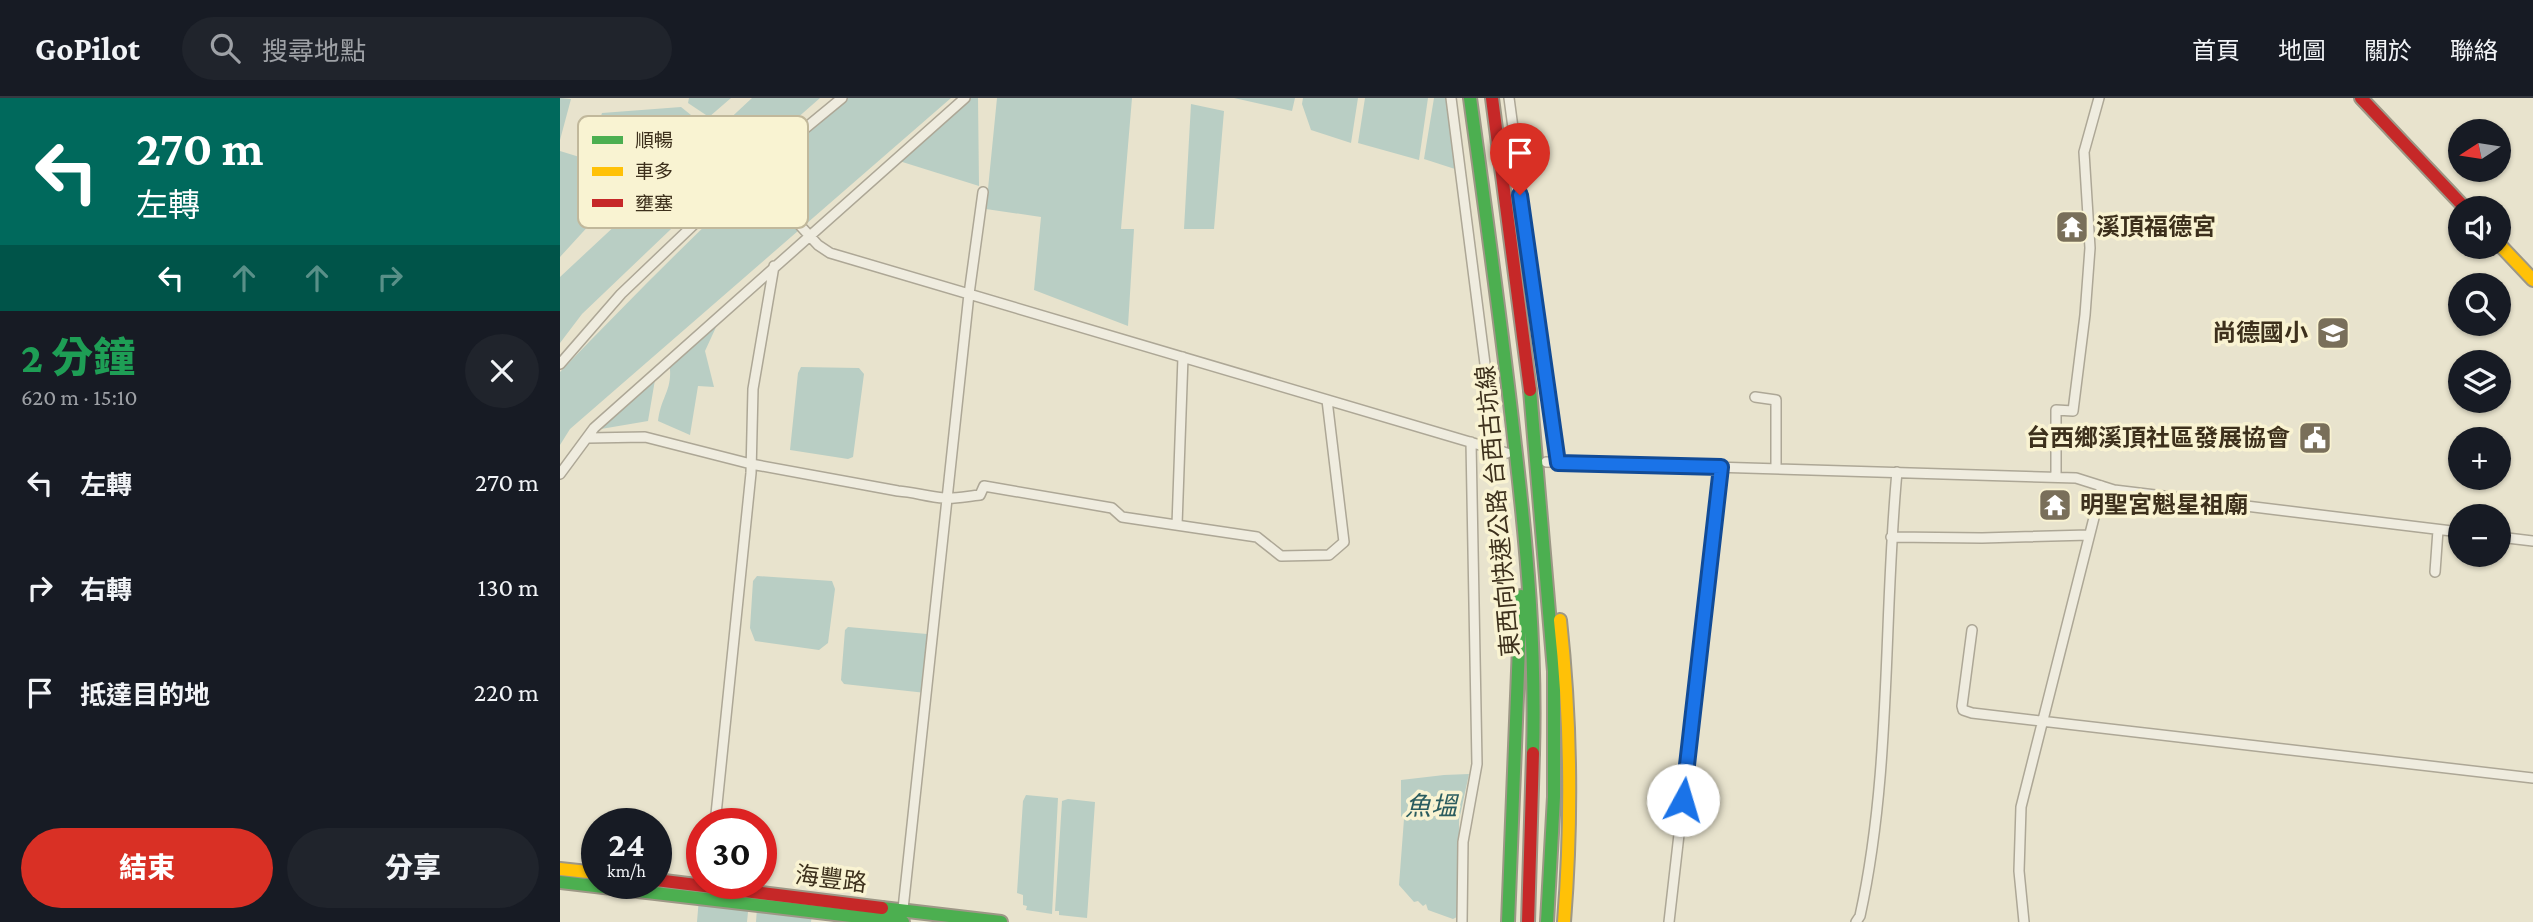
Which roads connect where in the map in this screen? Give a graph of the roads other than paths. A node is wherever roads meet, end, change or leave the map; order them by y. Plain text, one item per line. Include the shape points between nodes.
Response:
1 (842, 98) edge
2 (965, 98) edge
3 (1451, 98) edge
4 (1470, 98) edge
5 (1492, 98) edge
6 (1509, 98) edge
7 (2099, 98) edge
8 (2361, 98) edge
9 (808, 126) edge
10 (983, 192) dead end
11 (2454, 196) edge
12 (691, 228) edge
13 (803, 228) edge
14 (811, 237) junction
15 (2511, 257) edge
16 (774, 267) junction
17 (2533, 280) edge
18 (969, 294) junction
19 (1183, 358) junction
20 (560, 363) edge
21 (1755, 397) dead end
22 (1327, 400) junction
23 (1535, 430) junction
24 (1514, 437) junction
25 (588, 438) junction
26 (1471, 442) junction
27 (1496, 450) junction
28 (1507, 453) dead end
29 (1546, 462) dead end
30 (1558, 463) junction
31 (751, 464) junction
32 (1721, 467) junction
33 (1776, 468) junction
34 (1897, 472) junction
35 (560, 474) edge
36 (2056, 477) junction
37 (2102, 486) junction
38 (948, 499) junction
39 (1177, 525) junction
40 (2438, 530) junction
41 (2448, 531) edge
42 (2090, 535) junction
43 (1891, 537) junction
44 (2511, 538) edge
45 (2533, 541) edge
46 (2435, 572) dead end
47 (1972, 630) dead end
48 (2043, 722) junction
49 (2533, 778) edge
50 (717, 808) edge
51 (560, 869) edge
52 (581, 871) edge
53 (560, 882) edge
54 (777, 896) edge
55 (903, 915) edge
56 (1001, 922) edge
57 (1462, 922) edge
58 (1508, 922) edge
59 (1528, 922) edge
60 (1547, 922) edge
61 (1564, 922) edge
62 (1669, 922) edge
63 (1856, 922) edge
64 (2024, 922) edge

1 - 9 street
2 - 14 street
3 - 27 street
4 - 24 main road, 東西向快速公路 台西古坑線
5 - 23 main road, 東西向快速公路 台西古坑線
6 - 30 street
7 - 36 street via 2084,152 2090,248 2085,315 2073,411 2056,410
8 - 11 main road
10 - 18 street
12 - 20 street via 621,294
13 - 14 street
14 - 16 street
14 - 18 street via 830,253
15 - 17 main road
16 - 25 street
16 - 31 street via 753,388
18 - 19 street
18 - 38 street
19 - 22 street
19 - 39 street
21 - 33 street via 1776,400
22 - 26 street
22 - 39 street via 1344,542 1340,548 1329,555 1281,556 1257,537
23 - 60 main road, 東西向快速公路 台西古坑線 via 1554,671 1554,797
23 - 61 main road via 1567,677 1572,774
24 - 58 main road via 1521,592
24 - 59 main road, 東西向快速公路 台西古坑線 via 1529,568 1535,696
25 - 31 street via 645,437
25 - 35 street
26 - 27 street
26 - 57 street via 1477,764 1462,842
27 - 28 street
29 - 30 street
30 - 32 street
31 - 38 street
31 - 50 street
32 - 33 street
32 - 62 street
33 - 34 street
34 - 36 street
34 - 43 street
36 - 37 street
37 - 40 street
37 - 42 street
38 - 39 street via 980,495 984,486 1112,508 1122,517
38 - 55 street
40 - 41 street
40 - 46 street
42 - 43 street
42 - 48 street
43 - 63 street via 1871,866
44 - 45 street
47 - 48 street via 1963,710
48 - 49 street
48 - 64 street via 2021,807 2019,871
51 - 52 main road
53 - 55 main road, 海豐路
54 - 55 main road, 海豐路
55 - 56 main road, 海豐路

